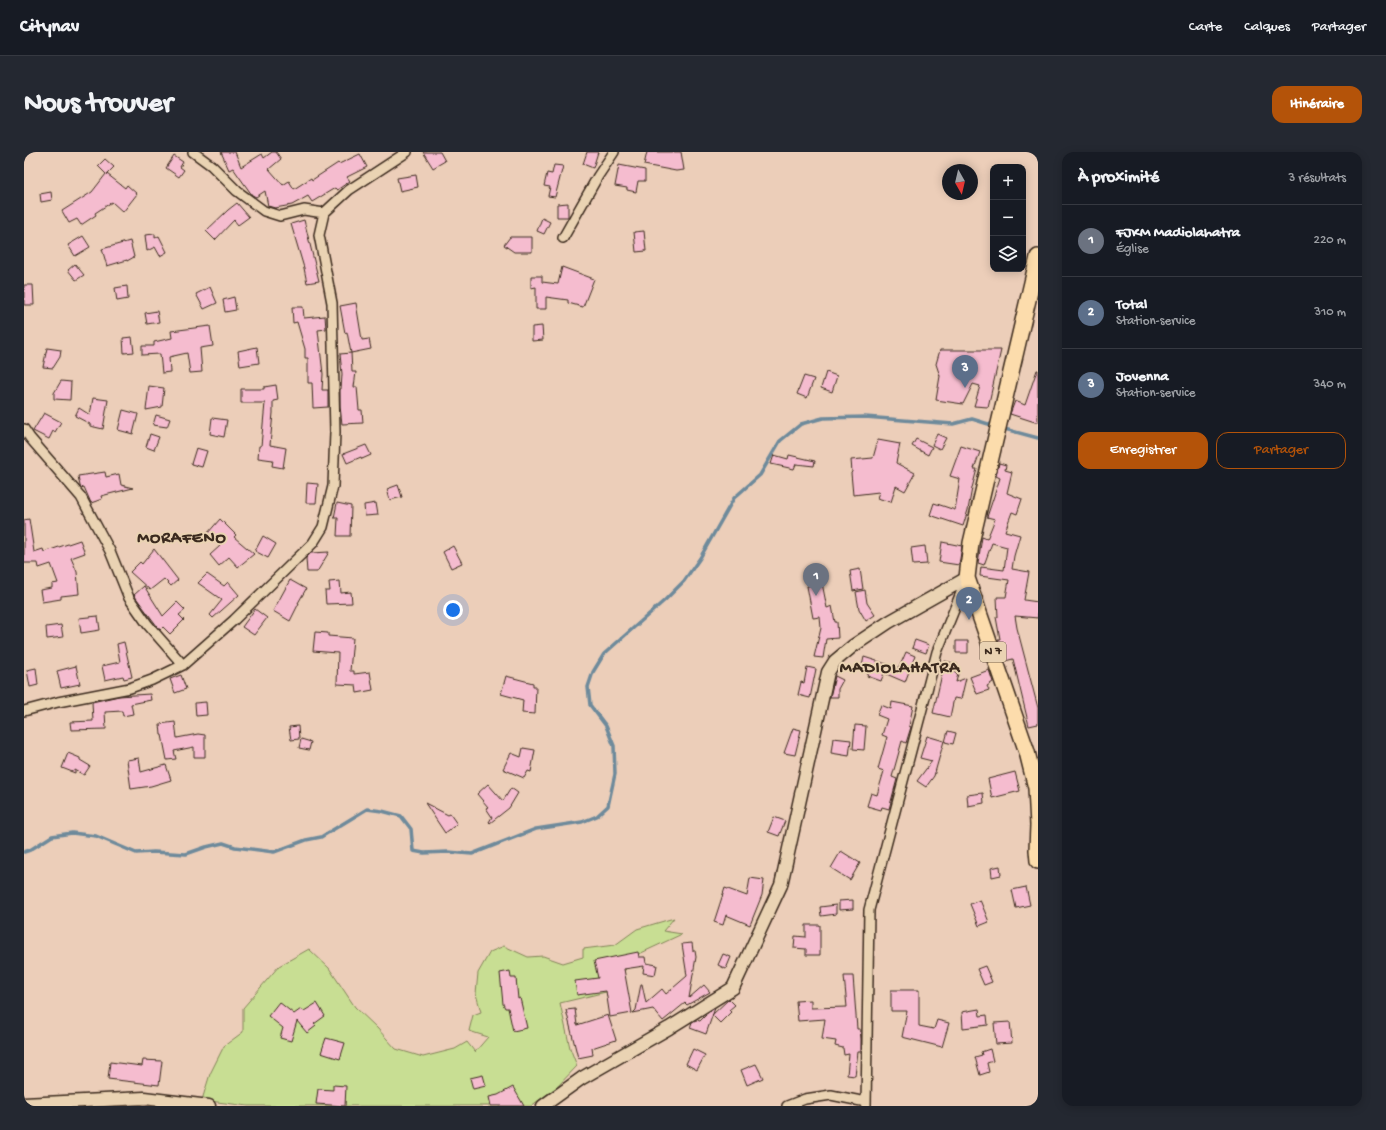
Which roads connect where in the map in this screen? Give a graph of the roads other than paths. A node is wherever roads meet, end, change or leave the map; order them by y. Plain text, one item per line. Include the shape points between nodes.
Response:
1 (193, 152) edge
2 (408, 152) edge
3 (614, 152) edge
4 (324, 213) junction
5 (563, 238) dead end
6 (1038, 257) edge
7 (24, 429) edge
8 (967, 578) junction
9 (183, 665) junction
10 (24, 711) edge
11 (1038, 861) edge
12 (24, 1104) edge
13 (866, 1104) edge
14 (209, 1106) edge
15 (543, 1106) edge
16 (787, 1106) edge

1 - 4 street via 264,211 280,216 304,210
2 - 4 street via 349,190
3 - 5 street
4 - 9 street via 319,235 332,303 335,432 333,486 323,527 313,543 234,620
6 - 8 main road, N 7 via 971,544
7 - 9 street via 81,497 110,551 129,598 148,625
8 - 11 main road, N 7 via 1027,752 1036,788
8 - 13 street via 937,652 869,910
8 - 15 street via 889,622 853,646 835,661 828,672 781,885 733,988 582,1078
9 - 10 street via 130,688
12 - 14 street via 144,1098
13 - 16 street via 831,1095 805,1099

